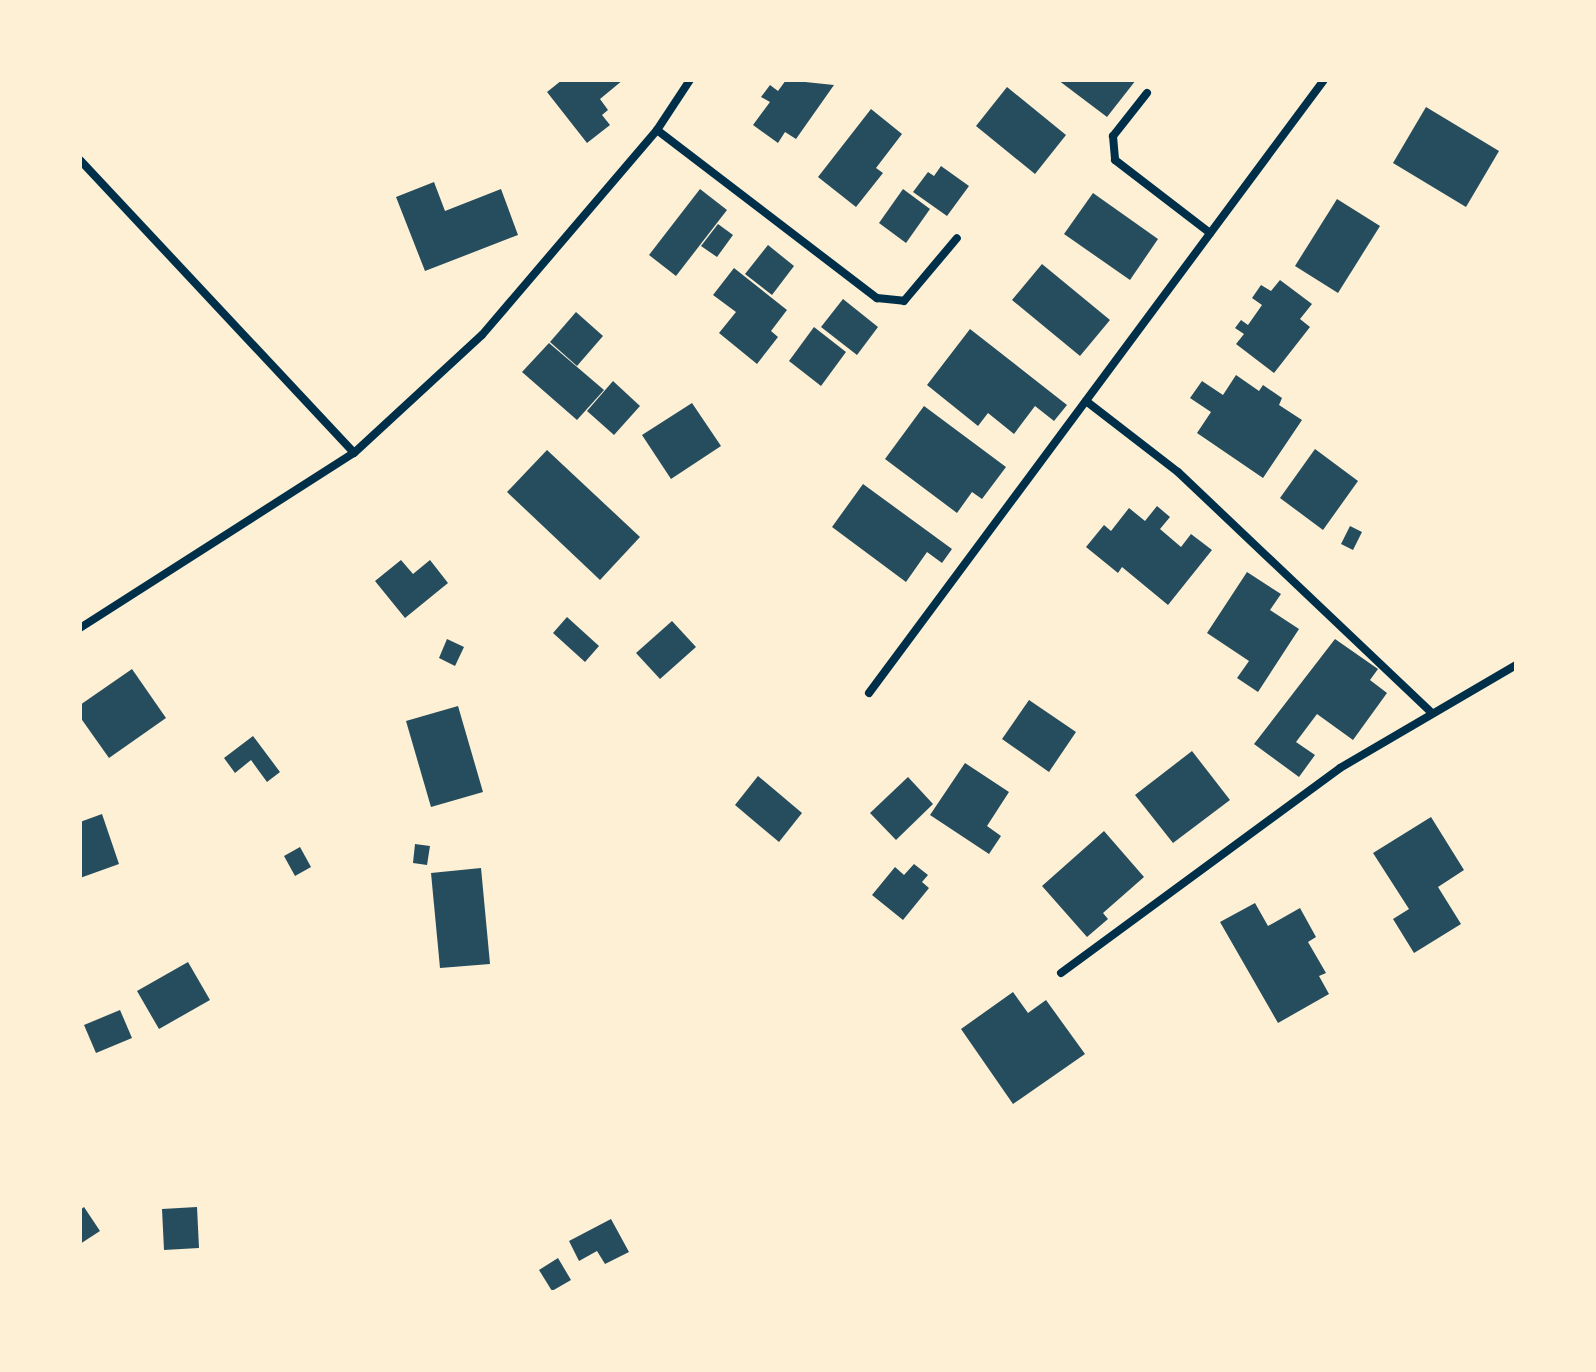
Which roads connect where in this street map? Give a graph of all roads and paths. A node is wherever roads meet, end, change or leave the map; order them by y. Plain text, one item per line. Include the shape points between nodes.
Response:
1 (690, 80) edge
2 (1324, 80) edge
3 (1147, 93) dead end
4 (657, 130) junction
5 (80, 160) edge
6 (1210, 233) junction
7 (957, 238) dead end
8 (1086, 401) junction
9 (354, 453) junction
10 (80, 628) edge
11 (1516, 665) edge
12 (869, 693) dead end
13 (1430, 711) junction
14 (1061, 973) dead end

1 - 4 street
2 - 6 street
3 - 6 street via 1113,136 1115,160
4 - 7 street via 884,301 904,301
4 - 9 street via 482,335
5 - 9 street
6 - 8 street
8 - 12 street
8 - 13 street via 1178,472
9 - 10 street
11 - 13 street
13 - 14 street via 1340,768

